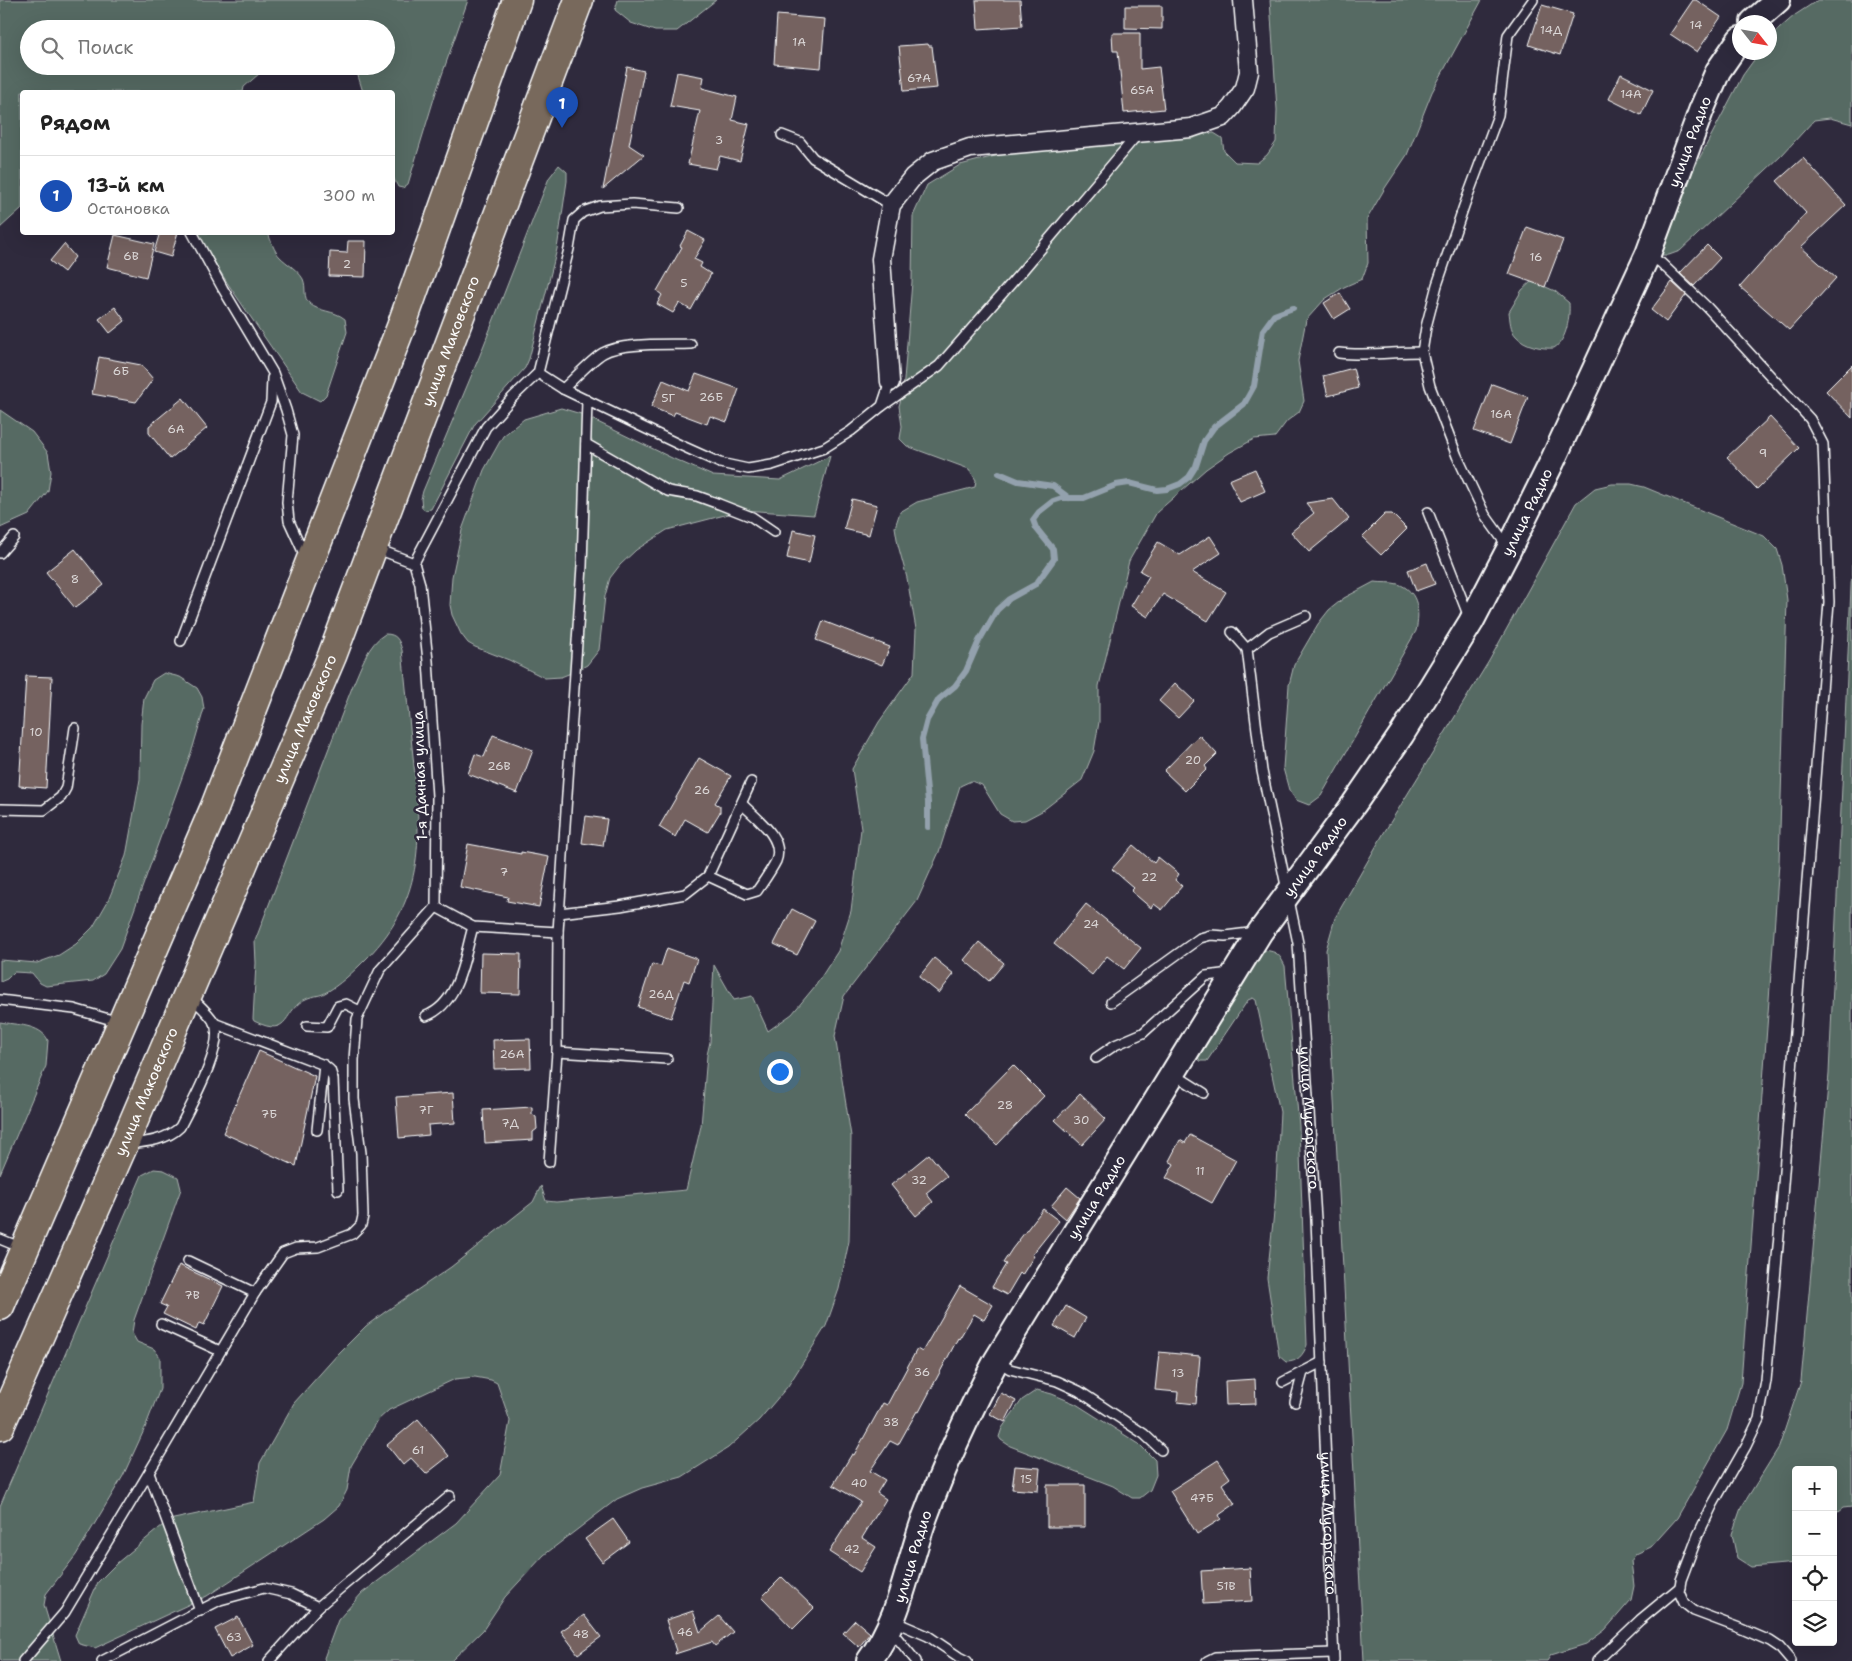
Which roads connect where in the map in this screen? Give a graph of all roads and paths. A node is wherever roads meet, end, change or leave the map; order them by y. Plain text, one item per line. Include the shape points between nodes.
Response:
1 (517, 0) edge
2 (579, 0) edge
3 (1243, 0) edge
4 (1533, 0) edge
5 (1778, 0) edge
6 (1761, 15) edge
7 (1732, 51) edge
8 (1139, 133) junction
9 (782, 136) dead end
10 (891, 205) junction
11 (679, 208) dead end
12 (194, 235) edge
13 (1648, 254) junction
14 (691, 344) dead end
15 (1422, 352) junction
16 (1339, 353) dead end
17 (273, 373) junction
18 (538, 373) junction
19 (890, 382) joint
20 (563, 389) junction
21 (587, 400) junction
22 (882, 406) junction
23 (586, 444) junction
24 (1428, 512) dead end
25 (774, 532) dead end
26 (14, 537) dead end
27 (372, 547) junction
28 (1509, 549) junction
29 (0, 553) edge
30 (414, 563) junction
31 (309, 565) junction
32 (1306, 616) dead end
33 (1471, 622) junction
34 (1232, 632) dead end
35 (181, 641) dead end
36 (1247, 649) junction
37 (75, 728) dead end
38 (751, 782) dead end
39 (742, 804) junction
40 (0, 808) edge
41 (708, 876) junction
42 (1289, 891) junction
43 (436, 908) junction
44 (559, 914) junction
45 (473, 927) junction
46 (558, 932) junction
47 (1260, 932) junction
48 (1236, 972) junction
49 (188, 994) junction
50 (0, 1000) edge
51 (1111, 1002) dead end
52 (360, 1011) junction
53 (426, 1016) dead end
54 (122, 1023) junction
55 (214, 1023) junction
56 (307, 1026) dead end
57 (557, 1052) junction
58 (1096, 1058) dead end
59 (667, 1059) dead end
60 (324, 1065) junction
61 (1172, 1073) junction
62 (1204, 1093) dead end
63 (316, 1130) dead end
64 (124, 1144) junction
65 (550, 1162) dead end
66 (338, 1190) dead end
67 (12, 1244) edge
68 (188, 1261) dead end
69 (255, 1293) junction
70 (0, 1306) edge
71 (161, 1324) dead end
72 (220, 1351) junction
73 (996, 1361) junction
74 (1322, 1362) junction
75 (1303, 1372) junction
76 (1283, 1382) dead end
77 (1295, 1402) dead end
78 (0, 1426) edge
79 (1161, 1450) dead end
80 (149, 1473) junction
81 (450, 1496) dead end
82 (1680, 1588) junction
83 (318, 1607) junction
84 (200, 1611) junction
85 (891, 1625) junction
86 (1334, 1657) edge
87 (23, 1661) edge
88 (102, 1661) edge
89 (269, 1661) edge
90 (869, 1661) edge
91 (916, 1661) edge
92 (967, 1661) edge
93 (1207, 1661) edge
94 (1597, 1661) edge
95 (1791, 1661) edge

1 - 31 highway via 401,327
2 - 27 highway, улица Маковского
3 - 8 street via 1249,72 1240,96 1222,117 1210,122 1191,128
4 - 15 lane via 1508,35 1498,115 1437,285
5 - 6 main road
7 - 13 main road, улица Радио via 1718,71 1701,111
8 - 10 street via 970,148 933,161 913,177
8 - 22 lane via 939,366
9 - 10 lane via 800,142 814,158
10 - 19 street via 882,259
11 - 18 lane via 632,204 600,206 583,212 574,220
12 - 17 lane
13 - 28 main road, улица Радио
13 - 82 lane via 1707,308 1810,420 1823,444 1829,602 1766,1380 1759,1419 1709,1512 1680,1580
14 - 20 lane via 642,344 604,353
15 - 16 lane
15 - 28 lane via 1430,386 1457,456 1485,515
17 - 31 lane via 293,435 287,502 289,521
17 - 35 lane via 271,402
18 - 20 lane
18 - 30 lane via 486,427
19 - 22 lane
20 - 21 lane
21 - 22 lane via 720,463 748,469 772,465 824,448
21 - 23 lane
23 - 25 lane via 668,491 719,504 752,517
23 - 44 lane via 582,566
24 - 33 lane
26 - 29 lane
27 - 30 lane
27 - 49 highway, улица Маковского via 332,656
28 - 33 main road, улица Радио
30 - 43 lane, 1-я Дачная улица via 420,584 437,796
31 - 54 highway via 214,809
32 - 36 lane via 1269,632
33 - 42 main road, улица Радио via 1402,734
34 - 36 lane
36 - 42 lane, улица Мусоргского via 1262,771
37 - 40 lane via 66,788 61,797 44,810
38 - 39 lane
39 - 41 lane
39 - 41 lane via 767,828 778,846 776,860 757,891 747,894
41 - 44 lane via 685,894
42 - 47 main road, улица Радио
42 - 74 lane, улица Мусоргского via 1298,943
43 - 45 lane
43 - 52 lane via 380,970
44 - 46 lane
45 - 46 lane
45 - 53 lane via 458,983 443,1005
46 - 57 lane
47 - 48 main road, улица Радио
47 - 51 lane via 1225,936 1211,934 1200,938
48 - 58 lane via 1206,976 1143,1033 1115,1045
48 - 61 main road, улица Радио
49 - 55 lane
49 - 64 highway, улица Маковского
50 - 54 lane via 74,1009
52 - 56 lane via 346,1004 338,1006 327,1027
52 - 69 lane via 354,1039 354,1099 361,1171 361,1225 352,1234 318,1247 296,1248 282,1254
54 - 67 highway
55 - 60 lane
55 - 64 lane via 217,1040 214,1053 180,1127 173,1134 147,1142
57 - 59 lane
57 - 65 lane
60 - 63 lane
60 - 66 lane via 333,1079
61 - 62 lane
61 - 73 main road, улица Радио
64 - 78 highway, улица Маковского
67 - 70 highway
68 - 69 lane
69 - 72 lane
71 - 72 lane
72 - 80 lane
73 - 79 lane via 1010,1370 1078,1391 1144,1434
73 - 85 main road, улица Радио via 951,1449 924,1518
74 - 75 lane
74 - 86 lane, улица Мусоргского
75 - 76 lane
75 - 77 lane
80 - 84 lane
80 - 87 lane via 65,1612
81 - 83 lane
82 - 94 lane
82 - 95 lane via 1684,1603 1694,1611 1770,1642
83 - 84 lane via 291,1594 264,1588 220,1600
83 - 89 lane
84 - 88 lane
85 - 90 main road, улица Радио
85 - 91 lane
85 - 92 lane via 928,1636
86 - 93 lane via 1215,1657

